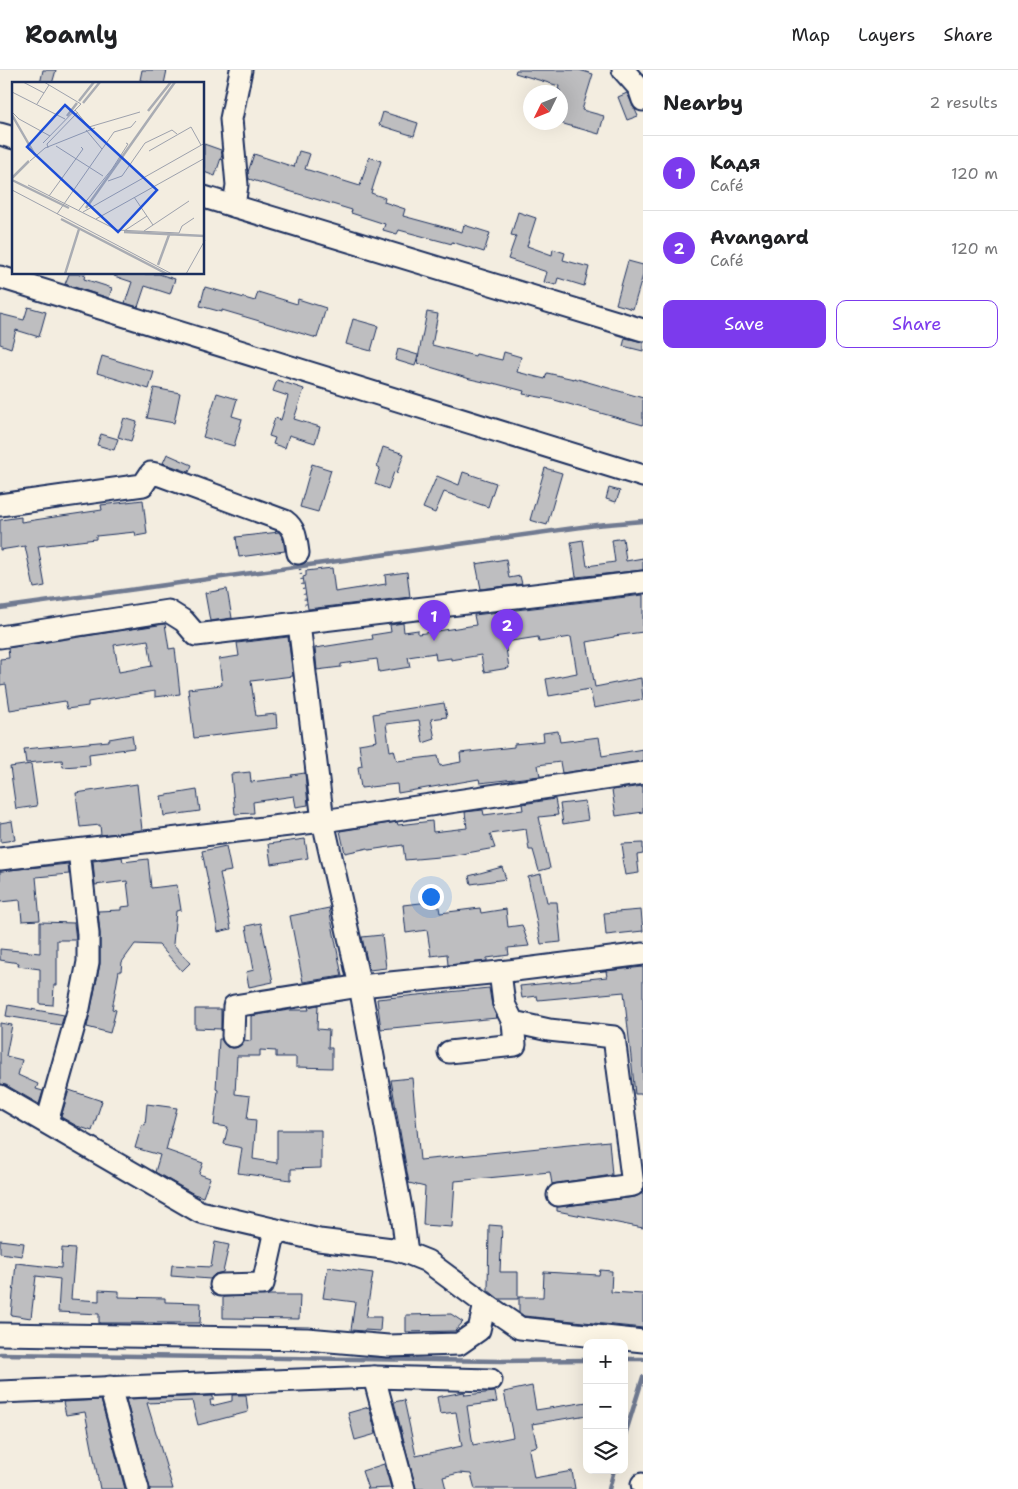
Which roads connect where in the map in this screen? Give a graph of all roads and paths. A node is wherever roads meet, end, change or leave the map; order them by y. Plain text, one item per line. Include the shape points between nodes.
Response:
1 (241, 70) edge
2 (623, 70) edge
3 (643, 100) edge
4 (205, 196) edge
5 (234, 206) junction
6 (0, 277) edge
7 (643, 330) edge
8 (643, 476) edge
9 (0, 505) edge
10 (299, 562) joint
11 (643, 582) edge
12 (299, 624) junction
13 (0, 637) edge
14 (643, 773) edge
15 (323, 821) junction
16 (79, 850) junction
17 (0, 859) edge
18 (643, 954) edge
19 (500, 972) junction
20 (360, 986) junction
21 (513, 1022) junction
22 (233, 1036) dead end
23 (449, 1052) dead end
24 (0, 1096) edge
25 (47, 1122) junction
26 (558, 1195) dead end
27 (275, 1230) junction
28 (407, 1253) junction
29 (221, 1284) dead end
30 (485, 1304) junction
31 (0, 1334) edge
32 (643, 1341) edge
33 (374, 1377) junction
34 (491, 1380) dead end
35 (110, 1387) junction
36 (0, 1392) edge
37 (138, 1489) edge
38 (404, 1489) edge

1 - 5 street via 231,119 236,185
2 - 3 street via 639,88
4 - 5 street
5 - 7 street
6 - 8 street
9 - 10 street via 143,485 151,473 285,521 294,531
10 - 12 path via 307,615
11 - 12 street
12 - 13 street via 196,635 184,621 168,611
12 - 15 street
14 - 15 street
15 - 16 street
15 - 20 street
16 - 17 street
16 - 25 street via 88,962 79,1008
18 - 19 street
19 - 20 street
19 - 21 street via 504,1004
20 - 22 street via 234,1006
20 - 28 street
21 - 23 street via 515,1045
21 - 26 street via 549,1030 614,1037 633,1185
24 - 25 street
25 - 27 street via 200,1212
27 - 28 street
27 - 29 street via 263,1284
28 - 30 street via 427,1261
30 - 31 street via 479,1330 459,1344 388,1346 307,1340
30 - 32 street via 520,1328
33 - 34 street
33 - 35 street
33 - 38 street
35 - 36 street
35 - 37 street

